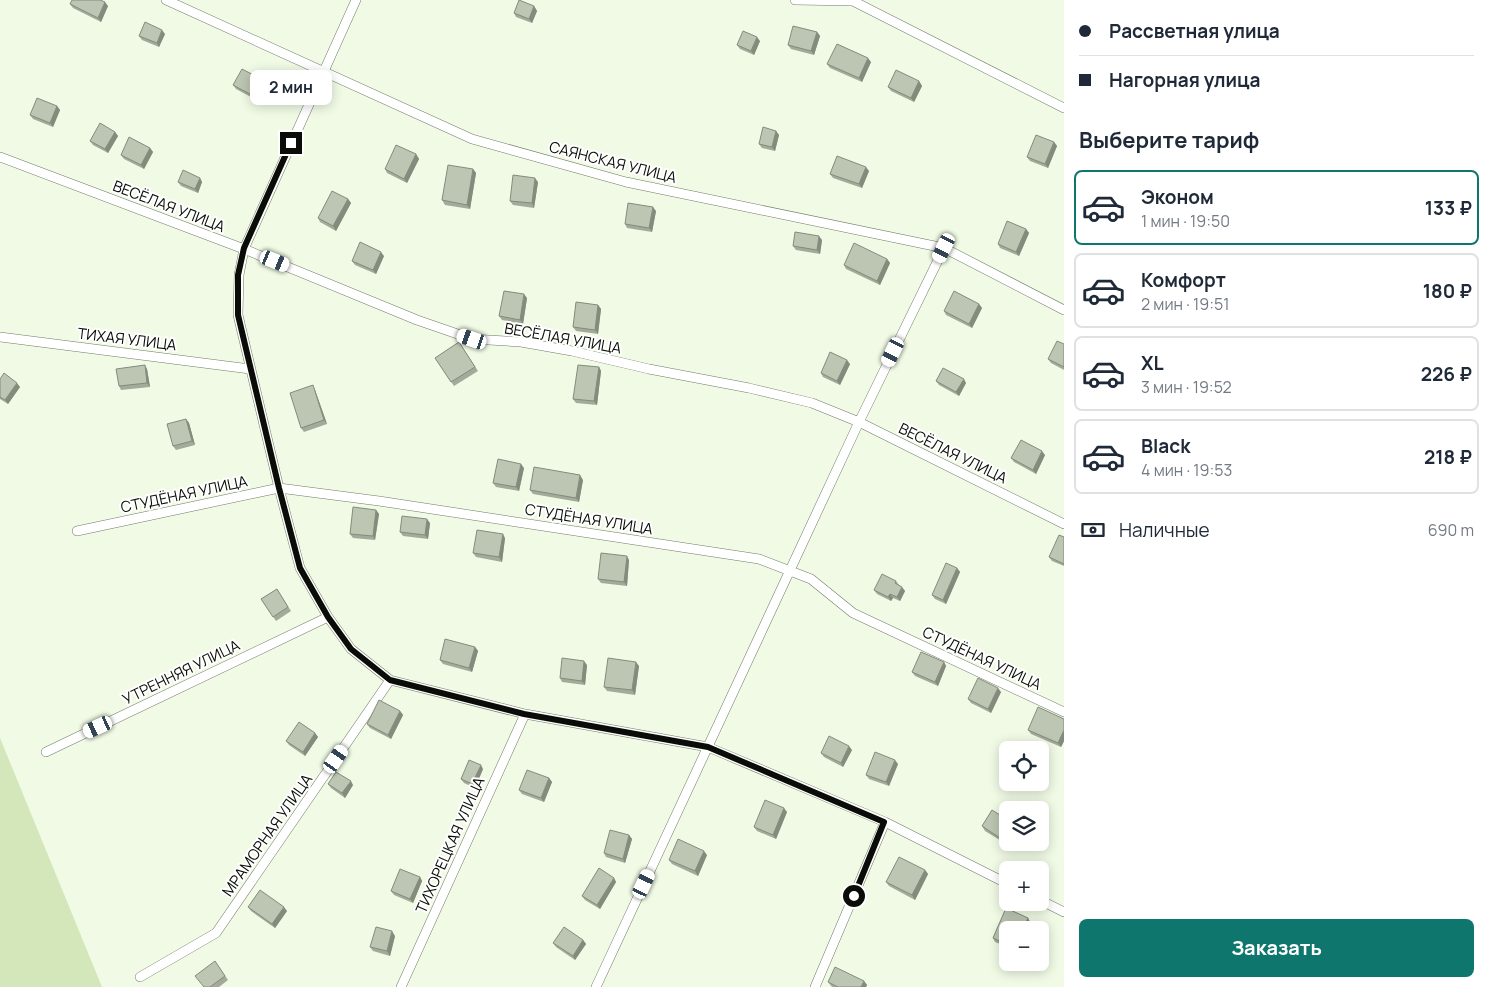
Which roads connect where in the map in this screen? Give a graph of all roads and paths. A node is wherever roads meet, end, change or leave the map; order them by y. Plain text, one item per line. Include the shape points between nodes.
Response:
1 (166, 0) edge
2 (356, 0) edge
3 (795, 0) edge
4 (323, 72) junction
5 (1064, 108) edge
6 (0, 157) edge
7 (244, 248) junction
8 (944, 248) junction
9 (1064, 310) edge
10 (0, 337) edge
11 (250, 369) junction
12 (859, 422) junction
13 (279, 488) junction
14 (1064, 524) edge
15 (77, 531) dead end
16 (790, 571) junction
17 (328, 617) junction
18 (390, 680) junction
19 (1064, 712) edge
20 (524, 714) junction
21 (708, 747) junction
22 (46, 752) dead end
23 (884, 822) junction
24 (999, 880) edge
25 (1049, 904) edge
26 (1064, 912) edge
27 (140, 977) dead end
28 (401, 987) edge
29 (596, 987) edge
30 (815, 987) edge

1 - 4 street, САЯНСКАЯ УЛИЦА
2 - 4 street
3 - 5 street via 853,1
4 - 7 street
4 - 8 street, САЯНСКАЯ УЛИЦА via 472,139 626,182
6 - 7 street, ВЕСЁЛАЯ УЛИЦА
7 - 11 street via 238,275 238,315
7 - 12 street, ВЕСЁЛАЯ УЛИЦА via 417,320 472,339 521,342 572,351 749,388 812,403
8 - 9 street, САЯНСКАЯ УЛИЦА
8 - 12 street
10 - 11 street, ТИХАЯ УЛИЦА
11 - 13 street
12 - 14 street, ВЕСЁЛАЯ УЛИЦА
12 - 16 street
13 - 15 street, СТУДЁНАЯ УЛИЦА
13 - 16 street, СТУДЁНАЯ УЛИЦА via 759,559
13 - 17 street via 300,568
16 - 19 street, СТУДЁНАЯ УЛИЦА via 811,579 853,613
16 - 21 street
17 - 18 street via 351,649
17 - 22 street, УТРЕННЯЯ УЛИЦА
18 - 20 street
18 - 27 street, МРАМОРНАЯ УЛИЦА via 216,933
20 - 21 street
20 - 28 street, ТИХОРЕЦКАЯ УЛИЦА
21 - 23 street
21 - 29 street
23 - 24 street
23 - 30 street
25 - 26 street

